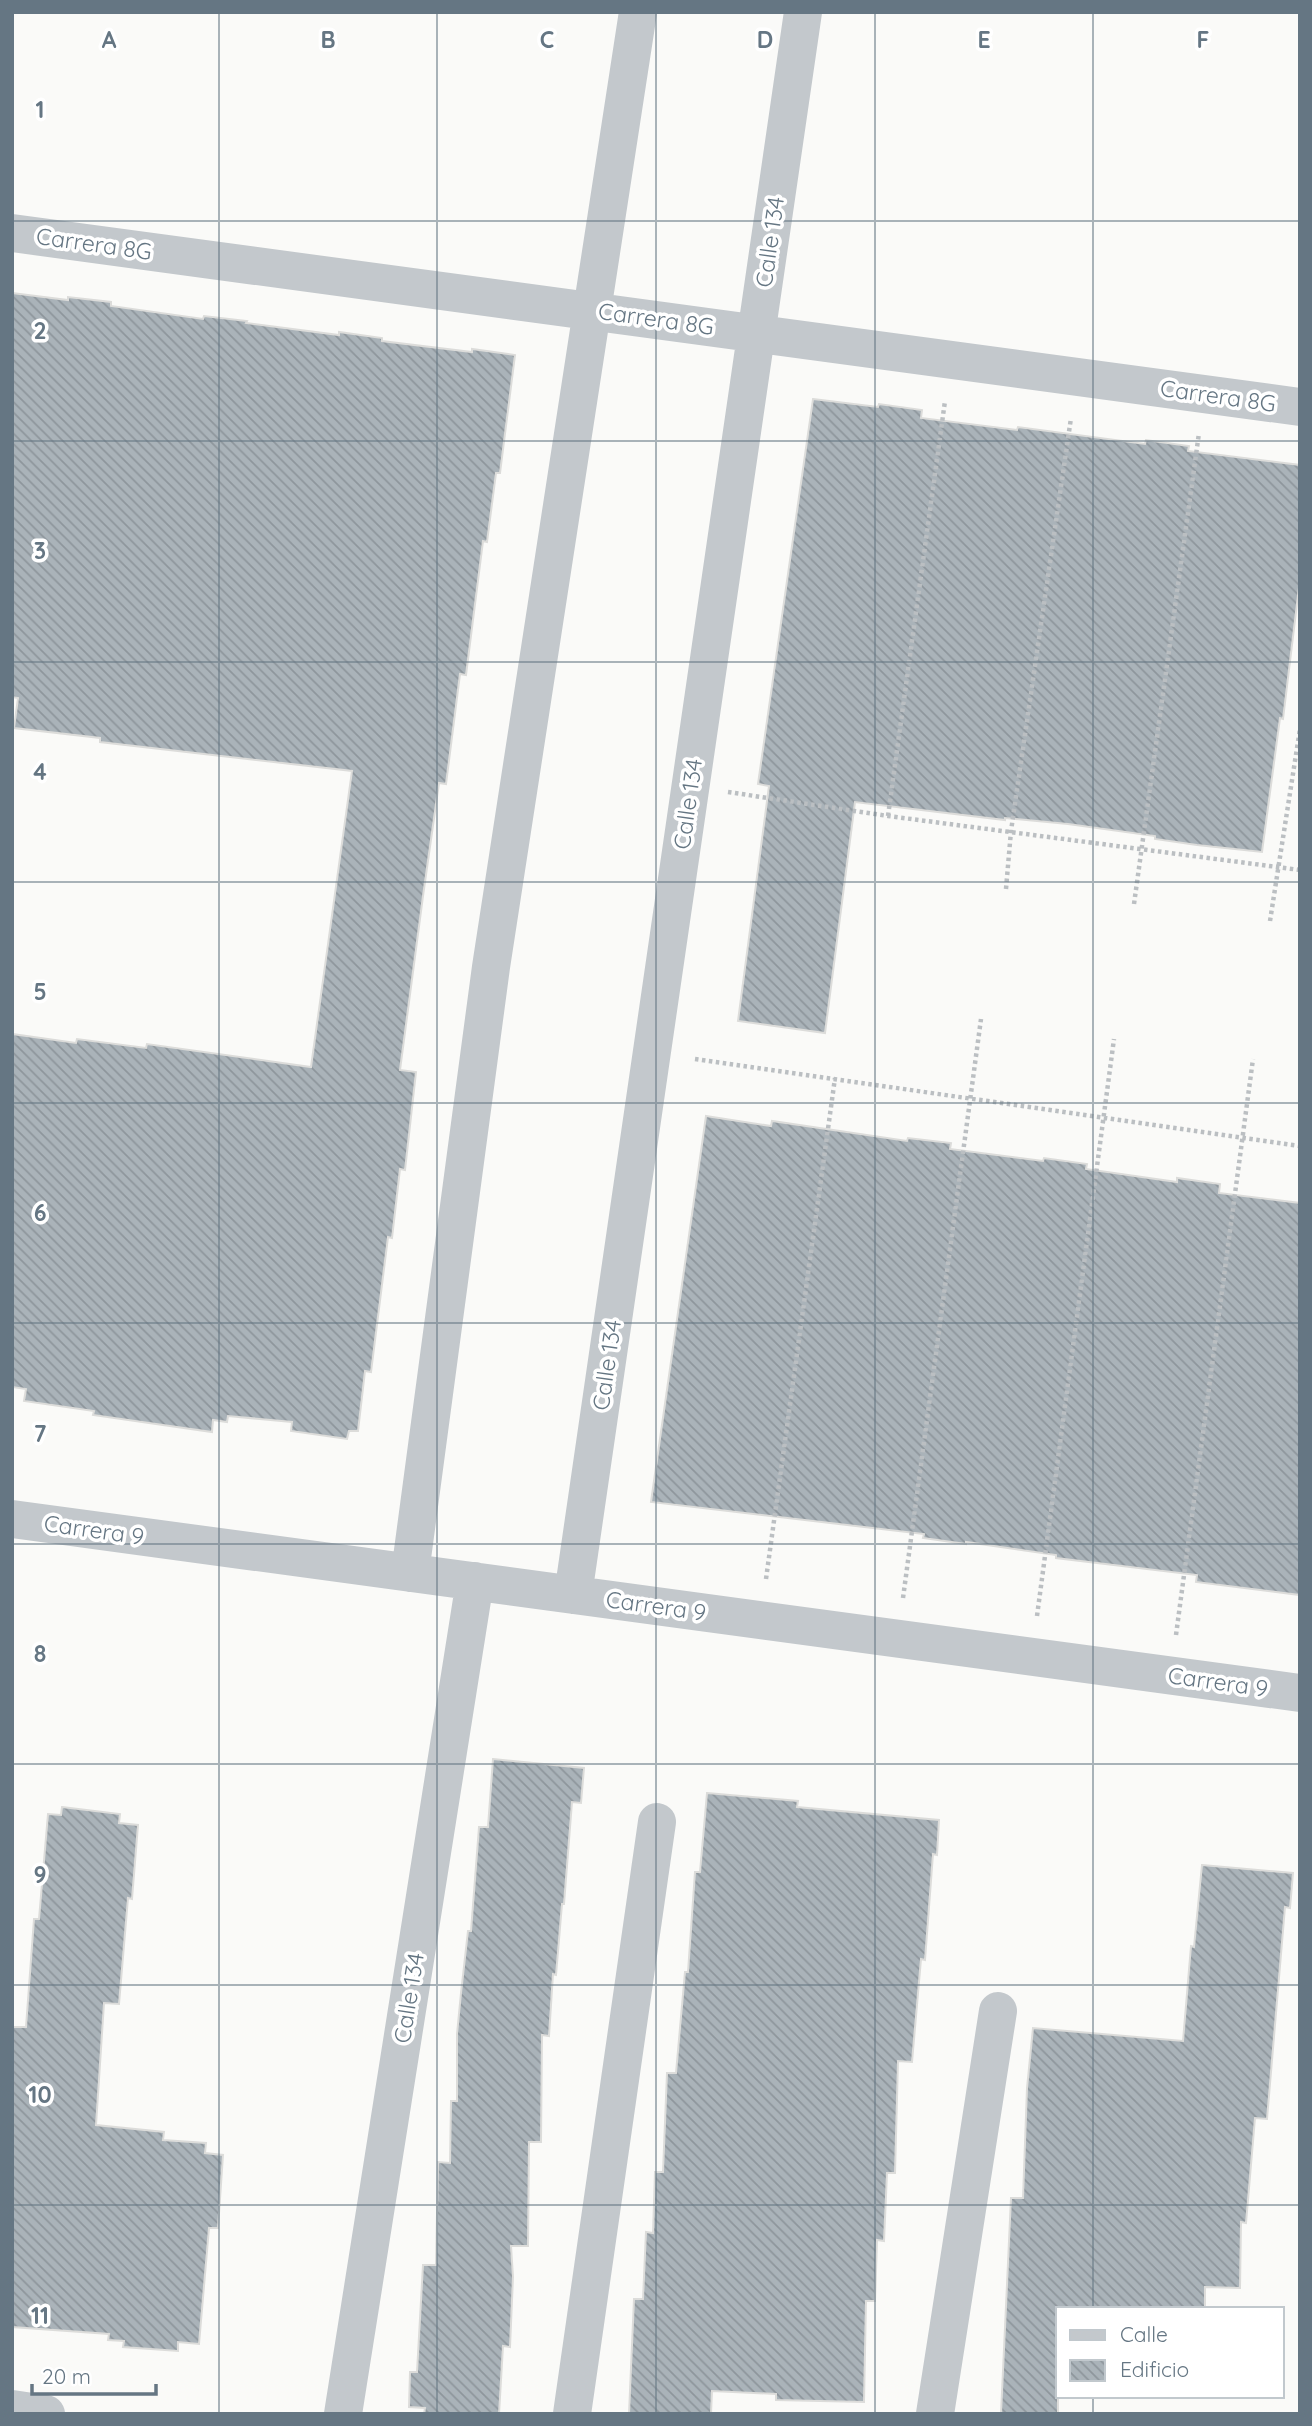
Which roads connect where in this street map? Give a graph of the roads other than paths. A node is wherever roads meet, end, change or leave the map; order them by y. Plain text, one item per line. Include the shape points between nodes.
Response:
1 (638, 12) edge
2 (803, 12) edge
3 (12, 233) edge
4 (593, 310) junction
5 (757, 332) junction
6 (1300, 407) edge
7 (12, 1519) edge
8 (411, 1573) junction
9 (475, 1581) junction
10 (573, 1595) junction
11 (1300, 1693) edge
12 (657, 1822) dead end
13 (998, 2011) dead end
14 (12, 2409) edge
15 (46, 2414) edge
16 (343, 2414) edge
17 (572, 2414) edge
18 (935, 2414) edge

1 - 4 street
2 - 5 street, Calle 134
3 - 4 street, Carrera 8G
4 - 5 street, Carrera 8G
4 - 8 street via 491,967
5 - 6 street, Carrera 8G
5 - 10 street, Calle 134
7 - 8 street, Carrera 9
8 - 9 street, Carrera 9
9 - 10 street, Carrera 9
9 - 16 street, Calle 134
10 - 11 street, Carrera 9
12 - 17 street
13 - 18 street
14 - 15 street

